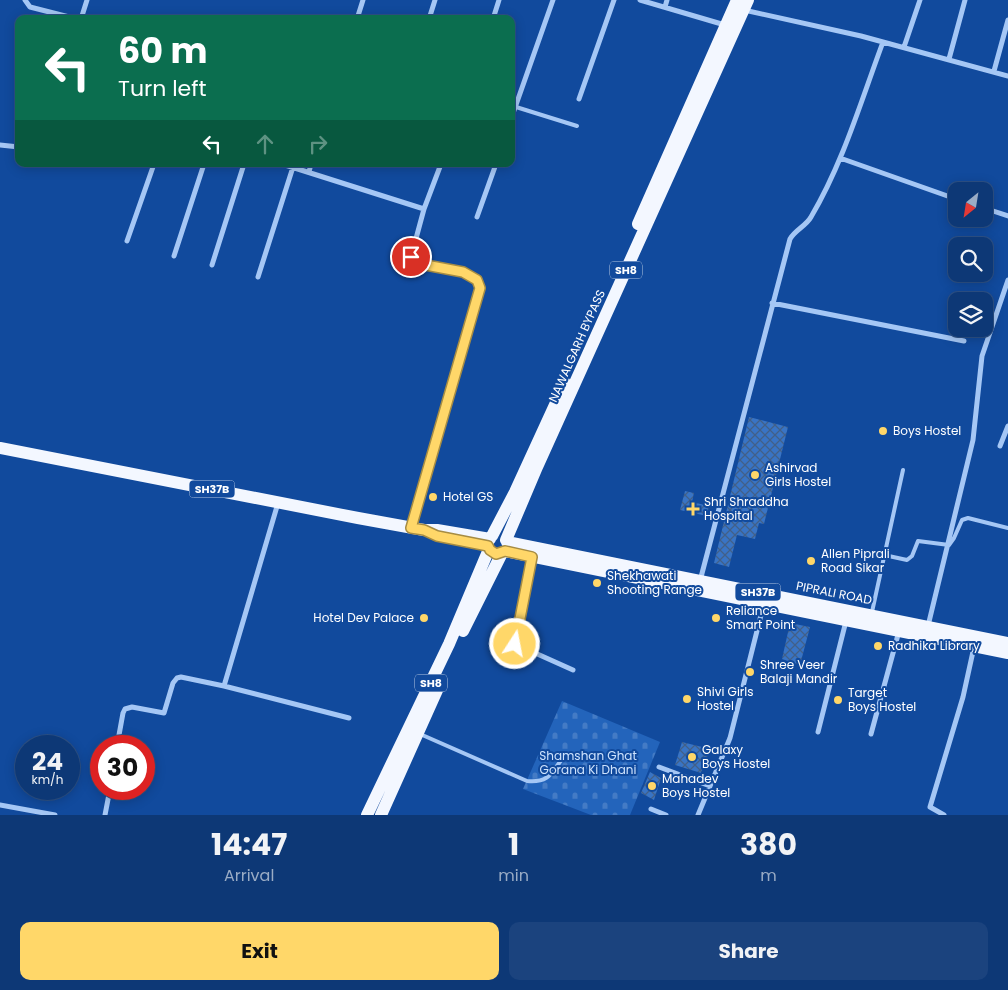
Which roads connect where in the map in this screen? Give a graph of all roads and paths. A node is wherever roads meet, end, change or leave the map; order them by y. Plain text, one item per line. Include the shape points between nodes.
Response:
1 (25, 0) edge
2 (86, 0) edge
3 (363, 0) edge
4 (435, 0) edge
5 (499, 0) edge
6 (553, 0) edge
7 (614, 0) edge
8 (640, 0) edge
9 (667, 0) edge
10 (920, 0) edge
11 (965, 0) edge
12 (743, 3) edge
13 (665, 7) junction
14 (63, 15) edge
15 (80, 15) edge
16 (358, 15) edge
17 (430, 15) edge
18 (494, 15) edge
19 (1008, 20) edge
20 (726, 25) junction
21 (882, 42) junction
22 (904, 47) junction
23 (949, 59) junction
24 (994, 72) junction
25 (1008, 76) edge
26 (579, 99) dead end
27 (515, 101) edge
28 (515, 107) edge
29 (577, 126) dead end
30 (0, 144) edge
31 (15, 146) edge
32 (840, 158) junction
33 (153, 167) edge
34 (203, 167) edge
35 (243, 167) edge
36 (293, 167) joint
37 (310, 167) edge
38 (440, 167) edge
39 (495, 167) edge
40 (309, 172) junction
41 (948, 196) edge
42 (424, 210) junction
43 (993, 211) edge
44 (1008, 216) edge
45 (477, 217) dead end
46 (127, 241) dead end
47 (174, 256) dead end
48 (212, 265) dead end
49 (258, 277) dead end
50 (1008, 280) edge
51 (772, 303) junction
52 (964, 341) dead end
53 (1008, 426) edge
54 (1000, 446) dead end
55 (0, 448) edge
56 (532, 465) junction
57 (903, 470) dead end
58 (278, 502) junction
59 (1008, 528) edge
60 (418, 529) junction
61 (490, 543) junction
62 (949, 544) junction
63 (505, 547) junction
64 (884, 555) junction
65 (532, 557) junction
66 (700, 581) junction
67 (764, 603) junction
68 (871, 614) junction
69 (846, 620) junction
70 (928, 626) junction
71 (899, 631) junction
72 (1008, 643) edge
73 (452, 645) junction
74 (974, 646) junction
75 (1008, 653) edge
76 (573, 670) dead end
77 (224, 686) junction
78 (349, 718) dead end
79 (818, 732) dead end
80 (418, 733) junction
81 (871, 734) dead end
82 (119, 735) edge
83 (562, 759) dead end
84 (659, 767) dead end
85 (710, 786) junction
86 (108, 800) edge
87 (0, 805) edge
88 (651, 810) dead end
89 (53, 815) edge
90 (105, 815) edge
91 (367, 815) edge
92 (381, 815) edge
93 (666, 815) edge
94 (698, 815) edge
95 (944, 815) edge

1 - 14 street via 30,7
2 - 15 street
3 - 16 street
4 - 17 street
5 - 18 street
6 - 27 street
7 - 26 street
8 - 13 street
9 - 13 street
10 - 22 street
11 - 23 street
12 - 20 main road, NAWALGARH BYPASS / SH8
12 - 21 street
12 - 56 main road, NAWALGARH BYPASS / SH8
13 - 20 street
19 - 24 street
20 - 56 main road, NAWALGARH BYPASS / SH8
21 - 22 street
21 - 32 street
22 - 23 street
23 - 24 street
24 - 25 street
28 - 29 lane
30 - 31 street
32 - 41 street
32 - 51 street via 810,220 790,239
33 - 46 street
34 - 47 street
35 - 48 street
36 - 40 street
36 - 49 street
37 - 40 street
38 - 42 street
39 - 45 street
40 - 42 street
42 - 60 street via 412,261 463,272 477,280 480,288
43 - 44 street
50 - 62 street via 982,356 973,440
51 - 52 street
51 - 66 street
53 - 54 street
55 - 58 main road, SH37B
56 - 61 main road, NAWALGARH BYPASS / SH8
56 - 63 main road, NAWALGARH BYPASS / SH8
57 - 64 lane
58 - 60 main road, SH37B
58 - 77 street
59 - 62 lane via 968,518 962,520
60 - 61 main road, SH37B via 437,530
61 - 63 main road via 494,553
61 - 63 main road via 500,535
61 - 73 main road, SH8
62 - 64 lane via 918,541 907,560
62 - 70 street
63 - 65 main road
63 - 66 main road, PIPRALI ROAD / SH37B
63 - 73 main road, SH8
64 - 68 lane
65 - 67 main road
65 - 76 street via 515,644
66 - 68 main road, PIPRALI ROAD / SH37B
67 - 69 main road
67 - 85 street via 730,738
68 - 70 main road, PIPRALI ROAD / SH37B
69 - 71 main road
69 - 79 street
70 - 72 main road, PIPRALI ROAD / SH37B
71 - 74 main road
71 - 81 street
73 - 80 main road, SH8
73 - 91 main road, SH8
74 - 75 main road
74 - 95 street via 963,697 930,807
77 - 78 street
77 - 82 street via 177,678 164,713 132,707 126,709
80 - 83 lane via 527,781 546,779
80 - 92 main road, SH8
84 - 85 street
85 - 94 street
86 - 90 street
87 - 89 street
88 - 93 street

